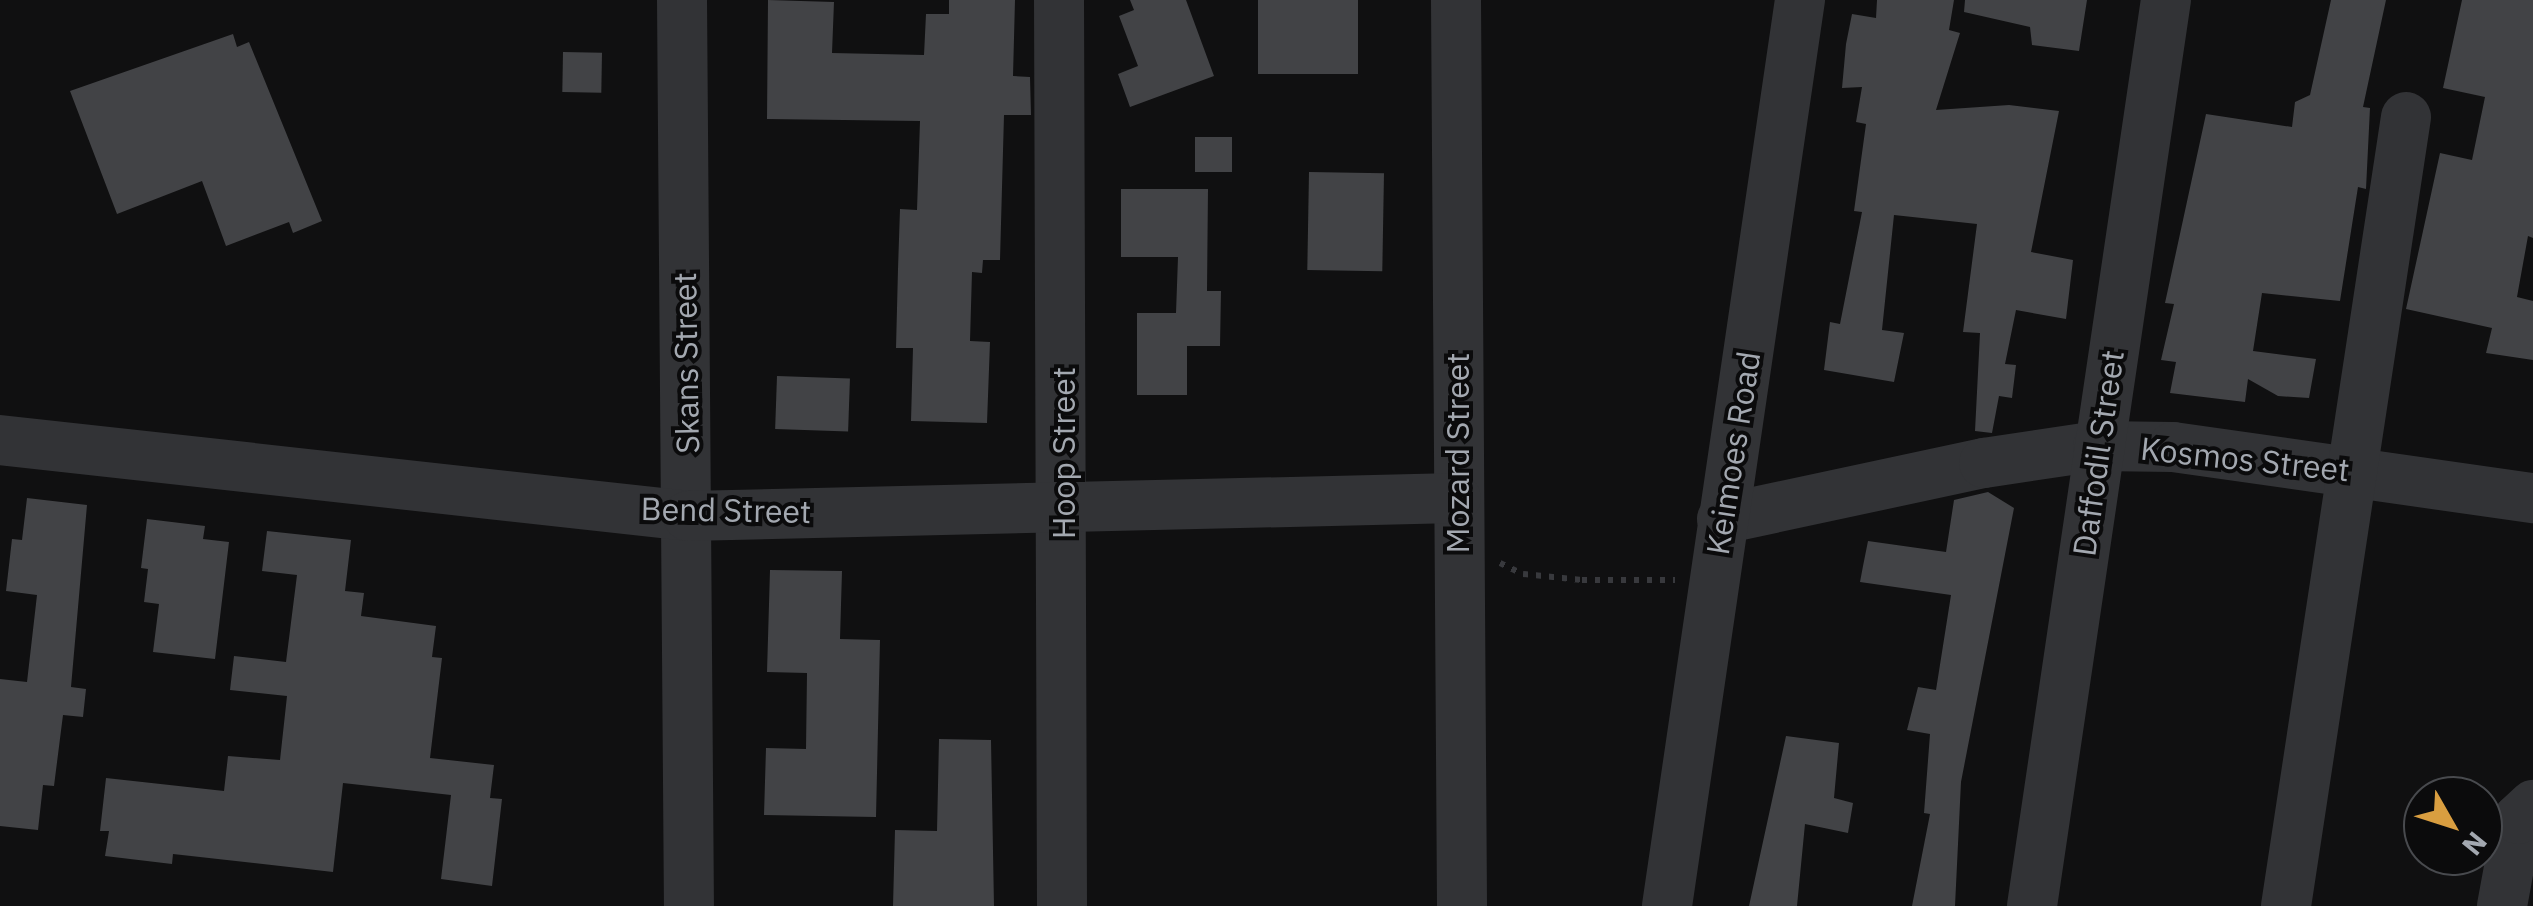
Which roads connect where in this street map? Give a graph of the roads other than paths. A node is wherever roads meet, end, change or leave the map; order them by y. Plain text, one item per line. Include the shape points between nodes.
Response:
1 (682, 0) edge
2 (1059, 0) edge
3 (1456, 0) edge
4 (1800, 0) edge
5 (2166, 0) edge
6 (2406, 117) dead end
7 (0, 440) edge
8 (2098, 446) junction
9 (2348, 468) junction
10 (2533, 498) edge
11 (1064, 507) junction
12 (1456, 513) junction
13 (688, 516) junction
14 (1722, 519) junction
15 (2533, 804) edge
16 (690, 906) edge
17 (1062, 906) edge
18 (1462, 906) edge
19 (1667, 906) edge
20 (2032, 906) edge
21 (2286, 906) edge
22 (2502, 906) edge

1 - 13 street, Skans Street
2 - 11 street, Hoop Street
3 - 12 street, Mozard Street
4 - 14 street, Keimoes Road
5 - 8 street, Daffodil Street
6 - 9 street
7 - 13 street, Bend Street
8 - 9 street, Kosmos Street via 2173,447
8 - 14 street, Kosmos Street via 2003,459
8 - 20 street, Daffodil Street
9 - 10 street, Kosmos Street
9 - 21 street
11 - 12 street, Bend Street
11 - 13 street, Bend Street
11 - 17 street, Hoop Street
12 - 18 street, Mozard Street
13 - 16 street, Skans Street
14 - 19 street, Keimoes Road
15 - 22 street via 2518,820

